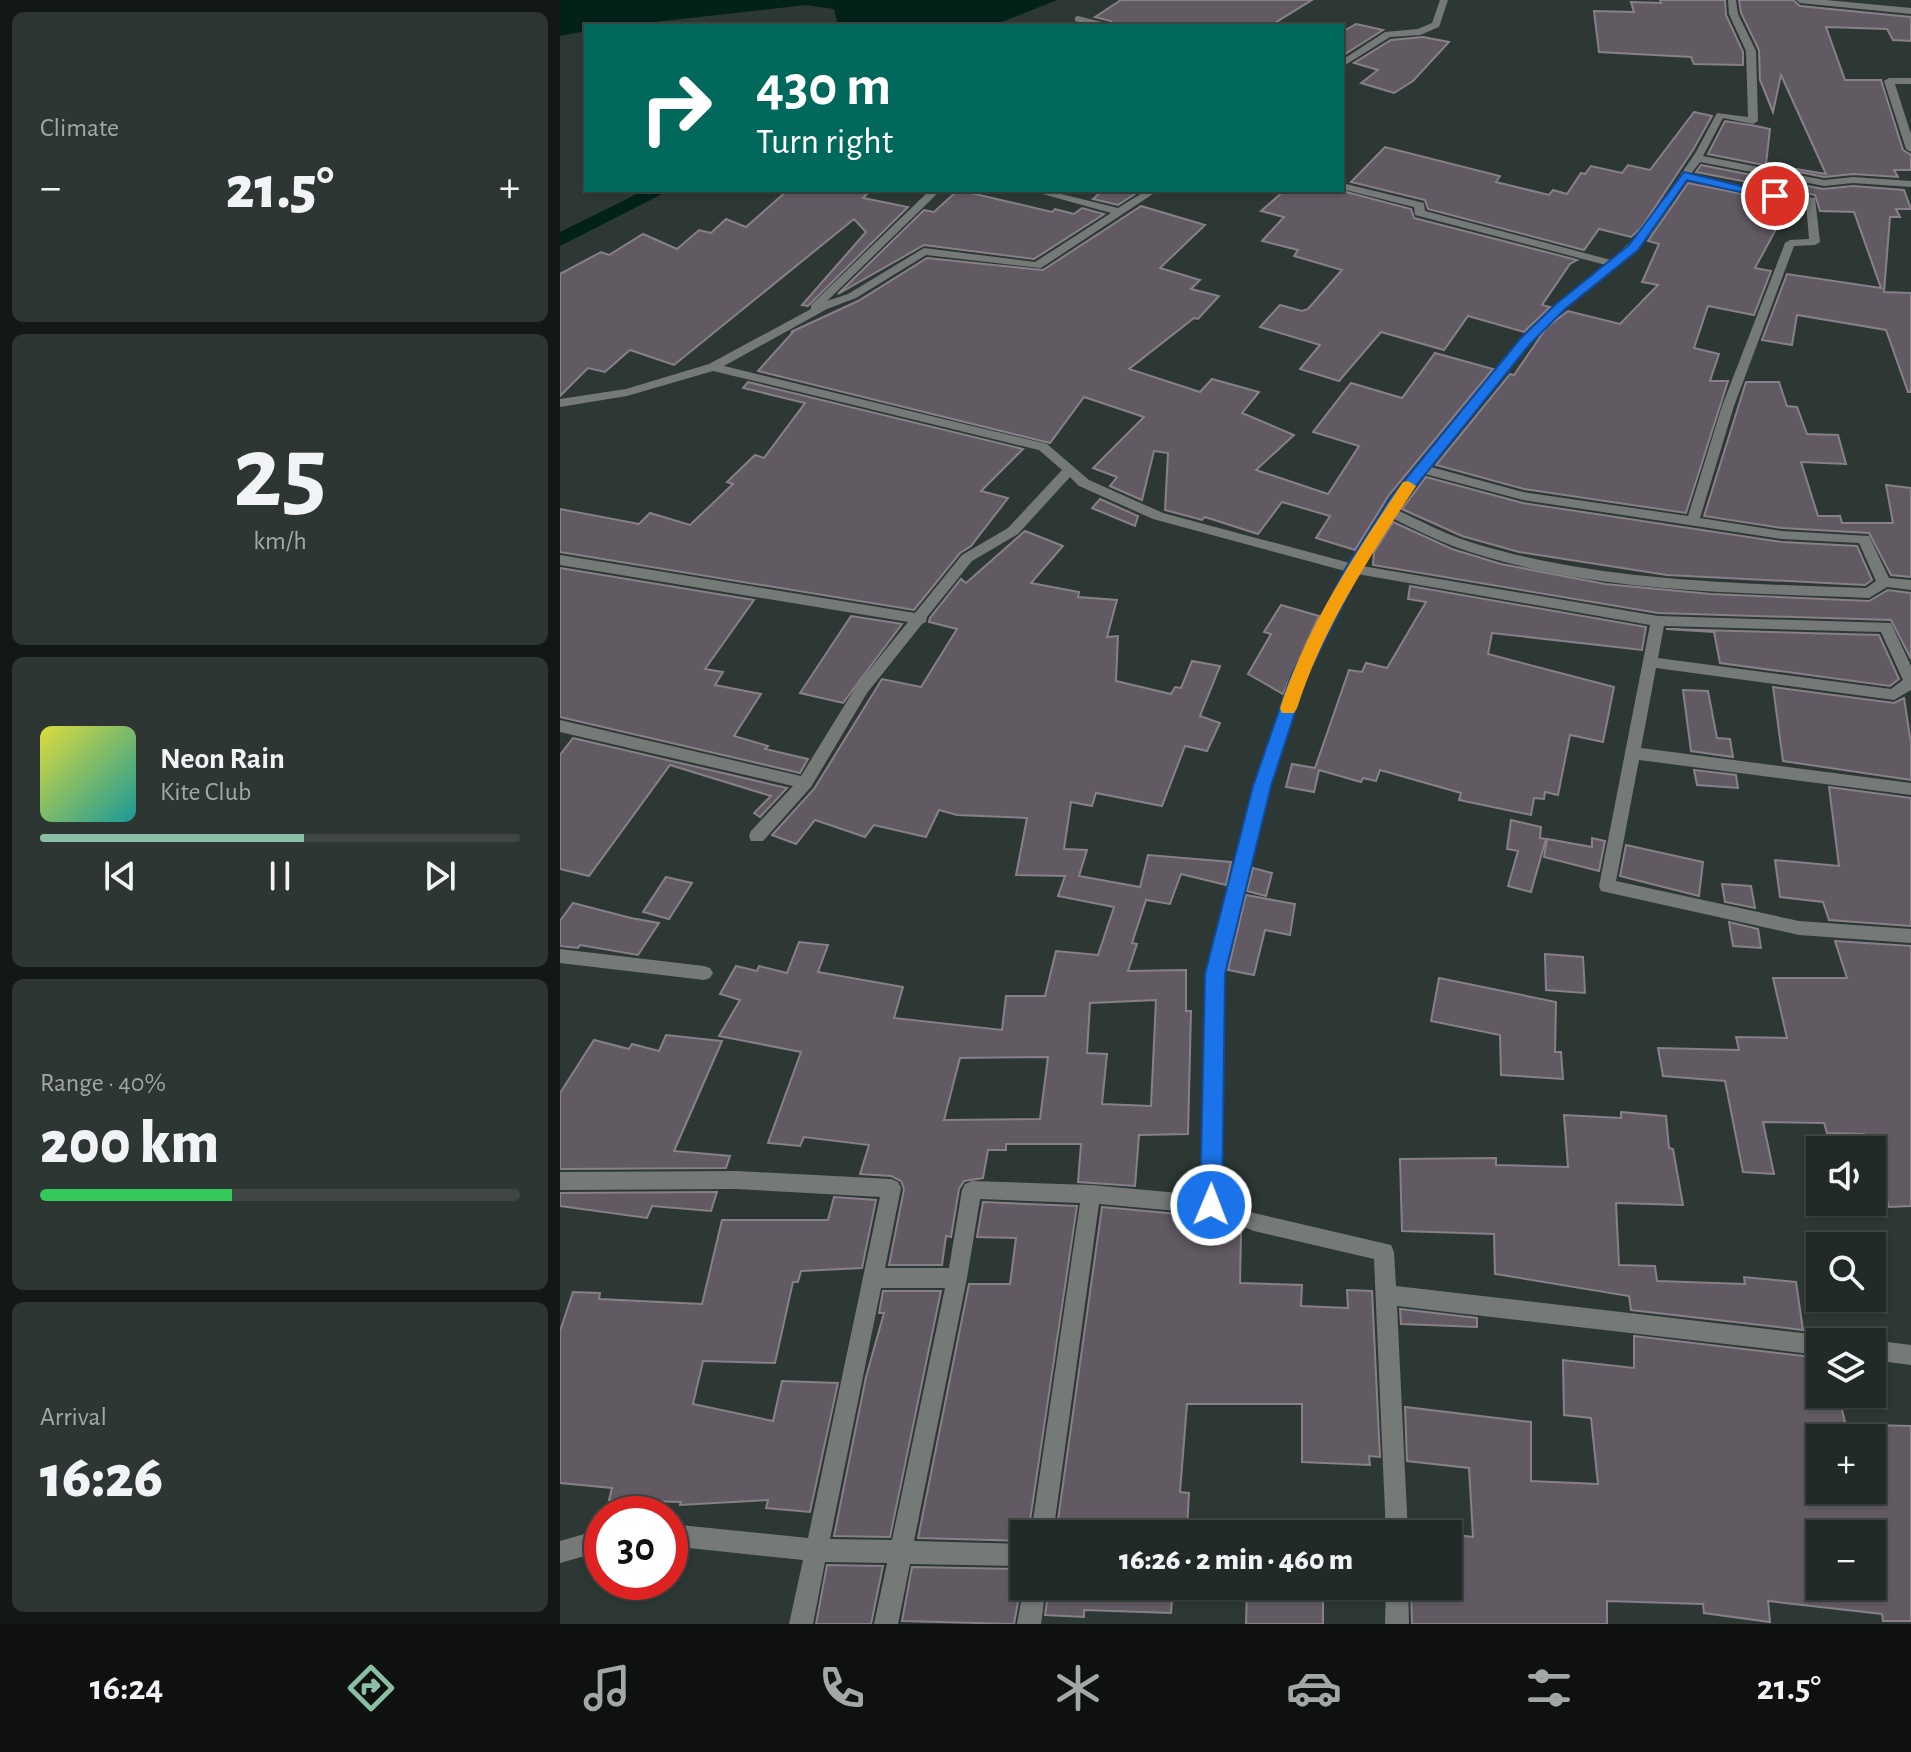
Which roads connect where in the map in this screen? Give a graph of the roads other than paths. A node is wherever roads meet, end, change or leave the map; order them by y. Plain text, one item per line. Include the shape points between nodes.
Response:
1 (1444, 0) edge
2 (1732, 0) edge
3 (1800, 0) edge
4 (1911, 11) edge
5 (1078, 19) dead end
6 (1099, 24) edge
7 (1344, 63) edge
8 (1911, 81) edge
9 (1911, 149) edge
10 (1697, 158) junction
11 (1684, 176) junction
12 (1911, 184) edge
13 (1344, 186) edge
14 (934, 192) edge
15 (1041, 192) edge
16 (1151, 192) edge
17 (1120, 212) junction
18 (1614, 264) junction
19 (805, 317) junction
20 (713, 367) junction
21 (560, 403) edge
22 (1422, 469) junction
23 (1069, 470) junction
24 (1389, 512) junction
25 (1693, 521) junction
26 (560, 560) edge
27 (1353, 569) junction
28 (1884, 582) junction
29 (1911, 585) edge
30 (921, 619) junction
31 (1658, 621) junction
32 (1650, 662) junction
33 (1911, 682) edge
34 (560, 726) edge
35 (1633, 753) junction
36 (805, 783) junction
37 (1911, 789) edge
38 (757, 836) dead end
39 (1911, 936) edge
40 (560, 956) edge
41 (704, 973) dead end
42 (560, 1181) edge
43 (1091, 1194) junction
44 (1211, 1205) junction
45 (873, 1278) junction
46 (957, 1278) junction
47 (1386, 1295) junction
48 (1806, 1343) edge
49 (1886, 1352) edge
50 (1911, 1355) edge
51 (1044, 1520) edge
52 (1396, 1520) edge
53 (688, 1537) edge
54 (584, 1546) edge
55 (816, 1550) junction
56 (560, 1553) edge
57 (901, 1554) junction
58 (1010, 1555) edge
59 (1033, 1600) edge
60 (1397, 1600) edge
61 (801, 1624) edge
62 (886, 1624) edge
63 (1029, 1624) edge
64 (1397, 1624) edge

1 - 7 street via 1436,25 1388,34
2 - 10 street via 1731,13 1751,51 1753,121 1720,115
3 - 4 street
5 - 6 street
8 - 9 street via 1889,81
10 - 11 street
10 - 12 street via 1824,183
11 - 18 street via 1647,232
11 - 25 street via 1811,200 1815,242 1790,243 1728,406
13 - 18 street via 1420,205 1419,213
14 - 19 street
15 - 17 street
16 - 17 street
17 - 19 street via 1037,266 924,251 852,296
18 - 22 street via 1541,323
19 - 20 street
20 - 21 street via 627,392
20 - 23 street via 1043,447
22 - 24 street
22 - 25 street via 1523,496
23 - 27 street via 1084,483 1158,516
23 - 30 street via 1013,531 967,558
24 - 27 street
24 - 28 street via 1467,546 1601,575 1869,593
25 - 28 street via 1782,535 1864,539
26 - 30 street
27 - 31 street
27 - 44 street via 1299,676 1262,786 1215,974
28 - 29 street
30 - 36 street via 862,689
31 - 32 street
31 - 33 street via 1886,627
32 - 33 street via 1894,695
32 - 35 street
34 - 36 street
35 - 37 street
35 - 39 street via 1607,886 1799,928
36 - 38 street
40 - 41 street
42 - 45 street via 737,1180 891,1188
43 - 44 street
43 - 46 street via 972,1190
43 - 51 street
44 - 47 street via 1254,1222 1384,1252
45 - 46 street
45 - 55 street
46 - 57 street
47 - 48 street
47 - 52 street
49 - 50 street
53 - 55 street
54 - 56 street
55 - 57 street
55 - 61 street
57 - 58 street
57 - 62 street
59 - 63 street
60 - 64 street

